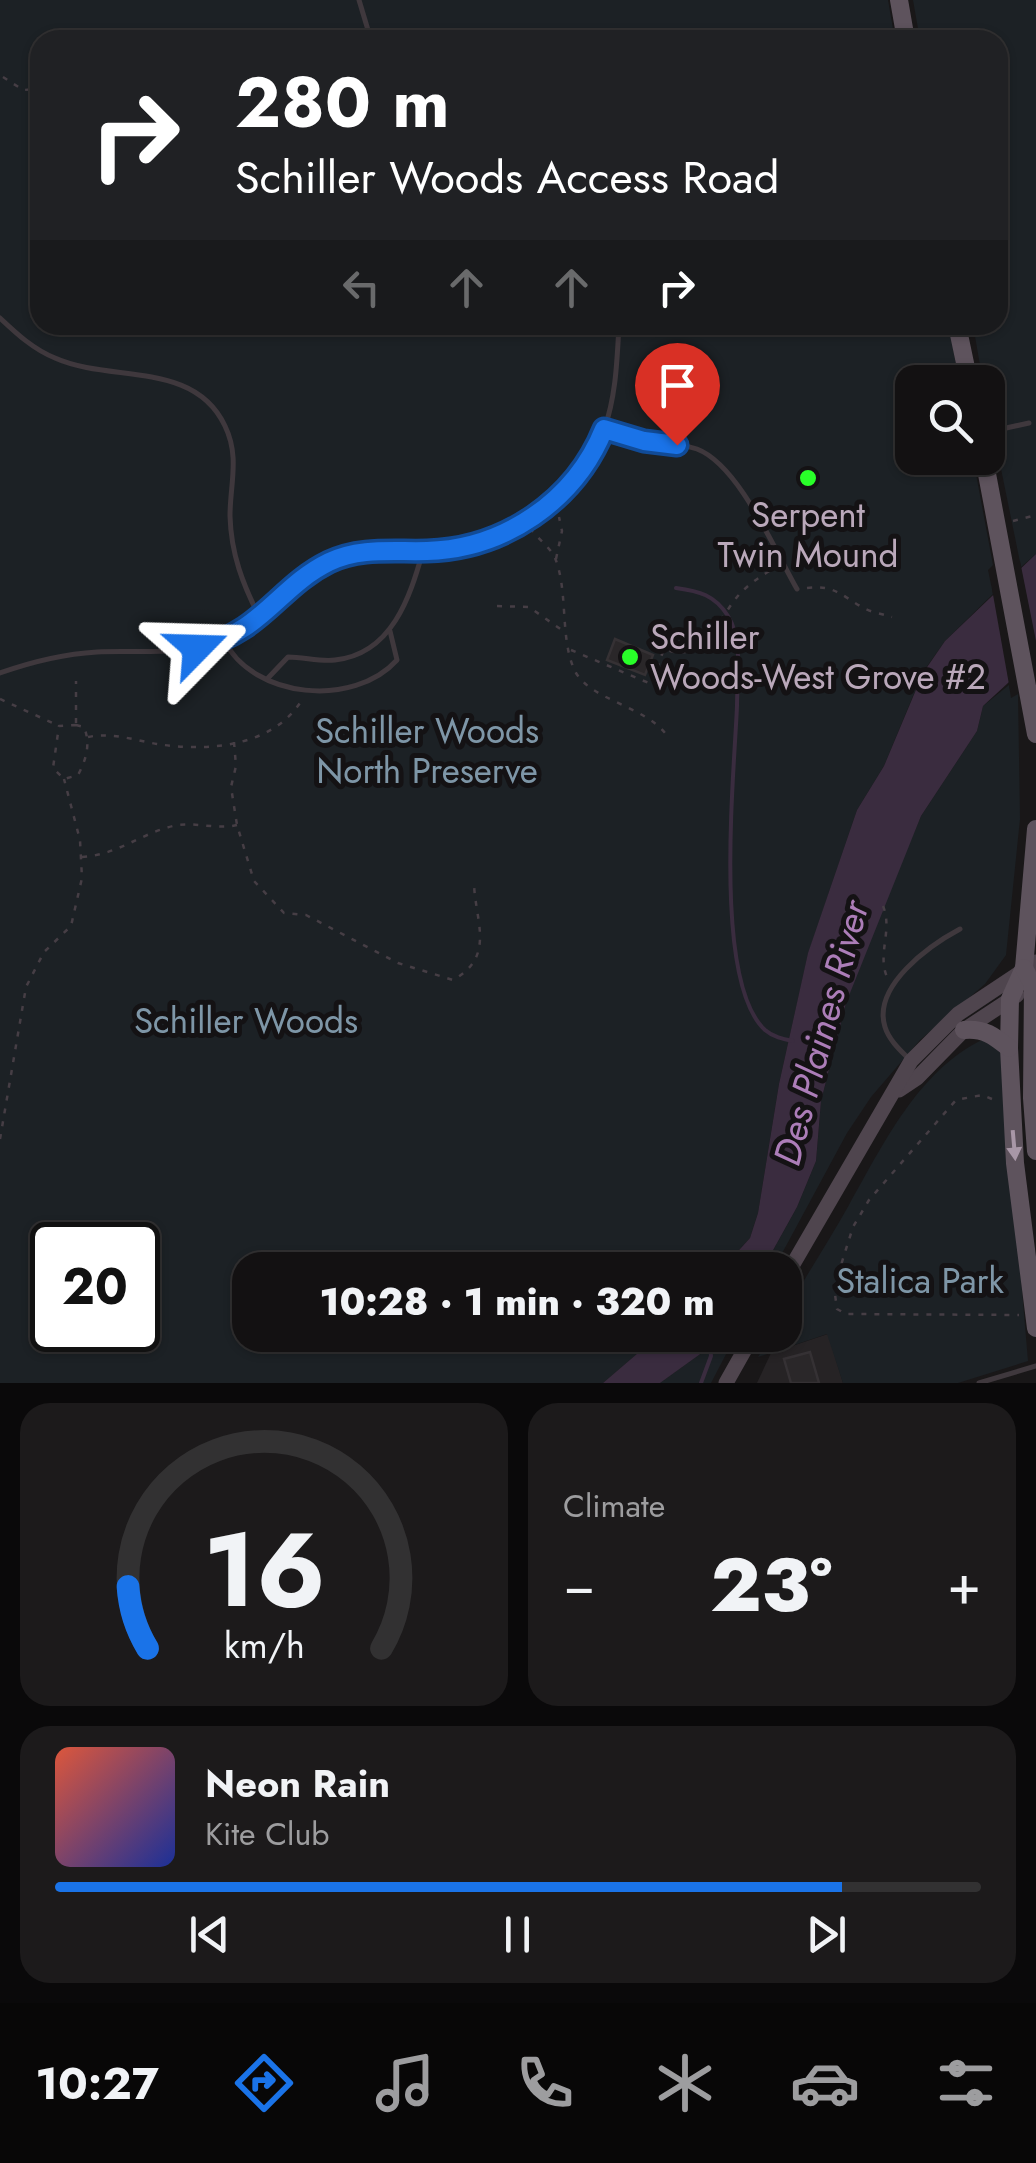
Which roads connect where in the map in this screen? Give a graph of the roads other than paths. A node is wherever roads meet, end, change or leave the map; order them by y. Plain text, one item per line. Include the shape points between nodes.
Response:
1 (359, 0) edge
2 (899, 0) edge
3 (368, 30) edge
4 (904, 30) edge
5 (0, 318) edge
6 (617, 335) edge
7 (960, 335) edge
8 (966, 365) edge
9 (1029, 424) dead end
10 (604, 429) junction
11 (1005, 429) edge
12 (987, 475) edge
13 (423, 551) junction
14 (797, 589) road end
15 (260, 618) junction
16 (390, 631) junction
17 (224, 640) junction
18 (0, 672) edge
19 (268, 678) junction
20 (1036, 734) edge
21 (1036, 829) edge
22 (1033, 906) edge
23 (960, 929) dead end
24 (1032, 975) edge
25 (1010, 999) junction
26 (1034, 1022) edge
27 (964, 1030) junction
28 (1009, 1048) junction
29 (1034, 1056) edge
30 (911, 1061) junction
31 (896, 1092) junction
32 (1036, 1150) edge
33 (800, 1252) edge
34 (1036, 1328) edge
35 (743, 1352) edge
36 (1036, 1366) edge
37 (726, 1383) edge
38 (980, 1383) edge

1 - 3 lane
2 - 4 main road
5 - 15 lane via 56,359 169,381 190,389 218,414 235,460 234,555
6 - 10 lane
7 - 8 main road
9 - 11 lane
10 - 13 lane via 578,477 526,523 479,542
10 - 14 lane via 709,455 734,481
12 - 20 main road
13 - 15 lane via 334,559
13 - 16 lane
15 - 17 lane
16 - 19 lane via 337,660 288,657
16 - 19 lane via 398,660 350,688 308,690
17 - 18 lane via 180,650 59,656
17 - 19 lane via 242,666
21 - 22 main road
22 - 24 main road
23 - 30 lane via 920,958 885,1005 884,1024
24 - 25 main road
24 - 26 main road
24 - 30 main road via 958,1014
25 - 27 main road
25 - 28 main road
26 - 29 main road
27 - 28 main road via 991,1034
27 - 31 main road
28 -> 34 main road
29 - 32 main road
30 - 31 main road
31 - 33 main road
35 - 37 main road
36 - 38 lane

